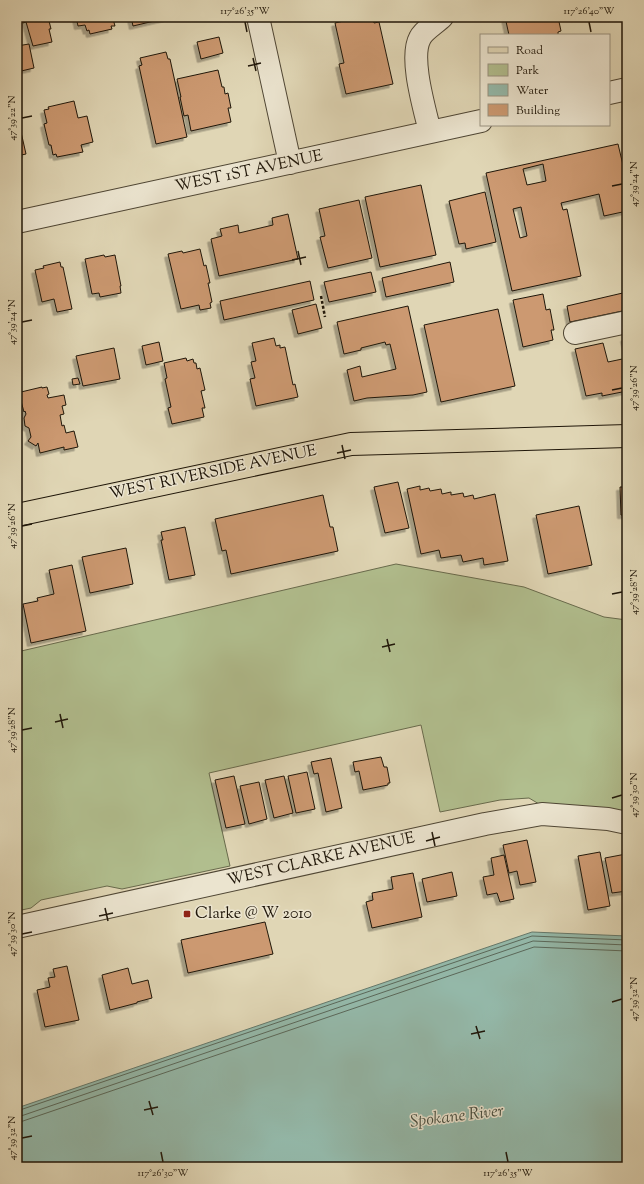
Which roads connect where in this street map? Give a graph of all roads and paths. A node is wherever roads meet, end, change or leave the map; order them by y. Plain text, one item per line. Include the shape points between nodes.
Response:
1 (258, 17) edge
2 (442, 17) edge
3 (627, 89) edge
4 (610, 93) edge
5 (480, 121) edge
6 (430, 132) junction
7 (290, 163) junction
8 (17, 222) edge
9 (320, 296) dead end
10 (325, 317) dead end
11 (627, 322) edge
12 (575, 332) dead end
13 (627, 436) edge
14 (17, 514) edge
15 (627, 823) edge
16 (17, 927) edge

1 - 7 street
2 - 6 street via 420,36 417,44 416,59 420,88
3 - 4 street
5 - 6 street, WEST 1ST AVENUE
6 - 7 street, WEST 1ST AVENUE
7 - 8 street, WEST 1ST AVENUE
9 - 10 path
11 - 12 street
13 - 14 main road, WEST RIVERSIDE AVENUE via 352,444
15 - 16 street, WEST CLARKE AVENUE via 542,814 485,824

